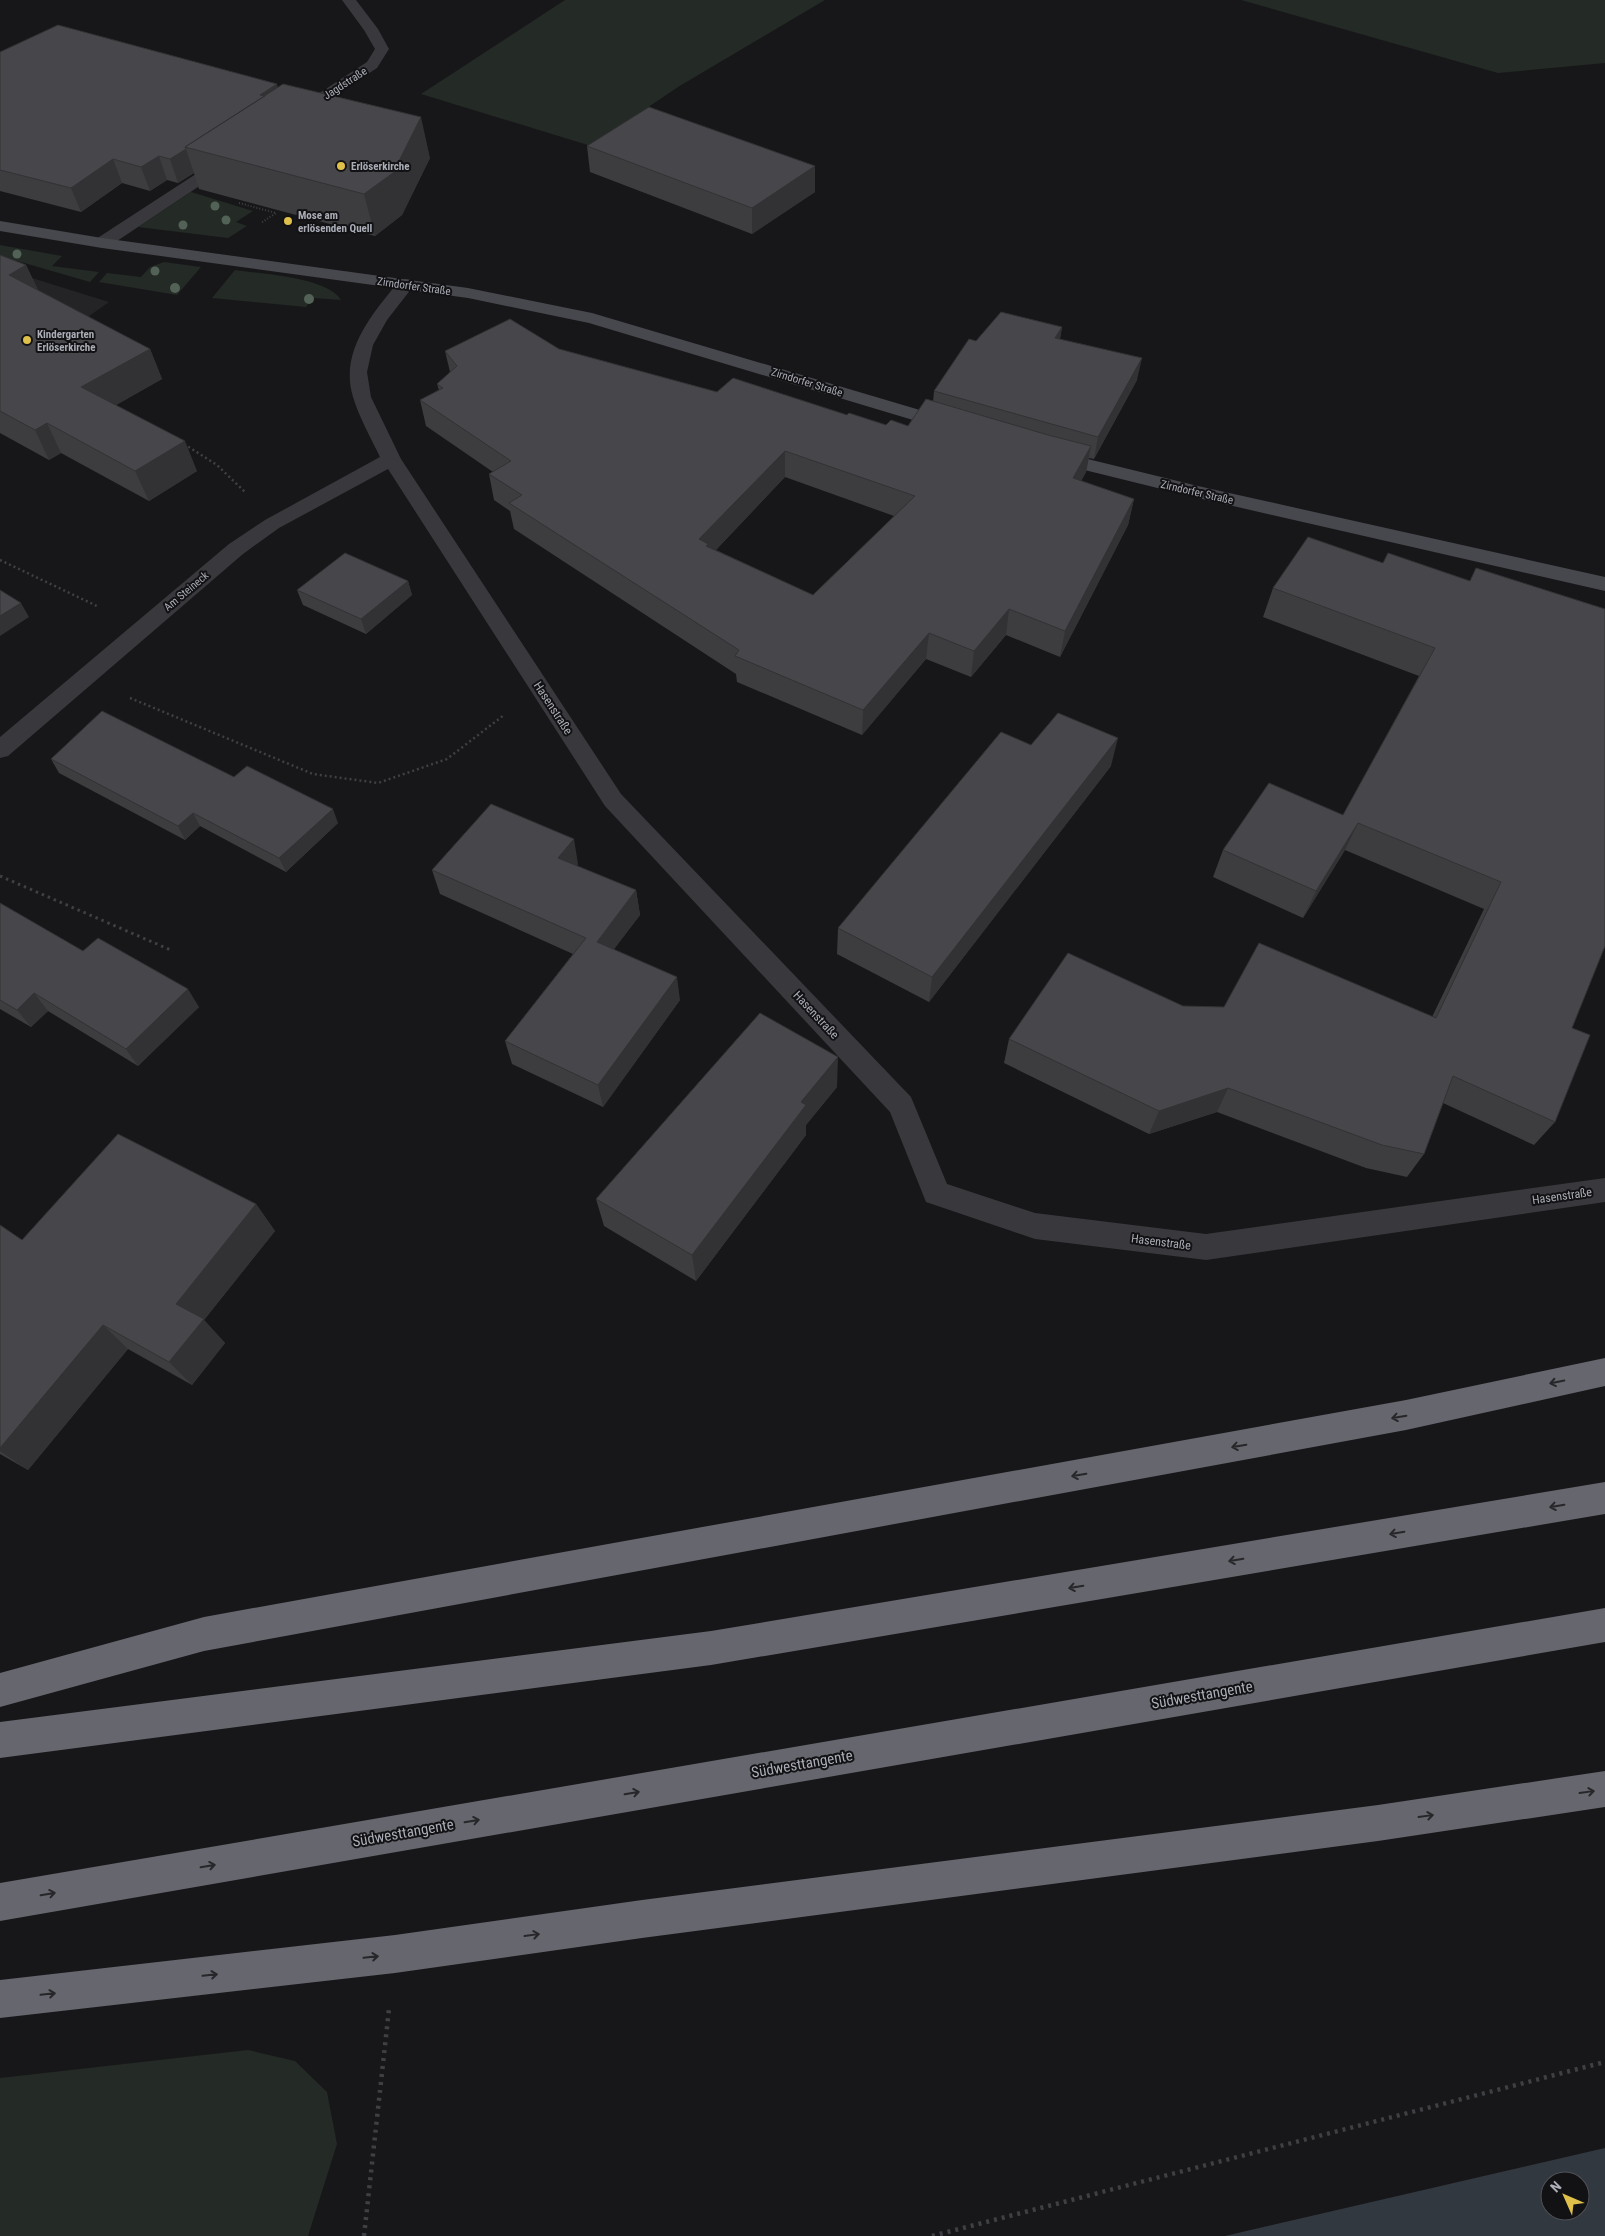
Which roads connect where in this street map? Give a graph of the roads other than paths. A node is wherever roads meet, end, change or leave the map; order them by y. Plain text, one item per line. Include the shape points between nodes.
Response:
1 (349, 0) edge
2 (283, 124) edge
3 (243, 150) edge
4 (0, 226) edge
5 (102, 243) junction
6 (406, 284) junction
7 (966, 430) edge
8 (1032, 450) edge
9 (391, 459) junction
10 (1605, 584) edge
11 (0, 750) edge
12 (1605, 1190) edge
13 (1605, 1372) edge
14 (1605, 1498) edge
15 (1605, 1625) edge
16 (0, 1690) edge
17 (0, 1740) edge
18 (1605, 1789) edge
19 (0, 1902) edge
20 (0, 1999) edge

1 - 2 street, Jagdstraße via 382,49 372,65
3 - 5 street
4 - 5 main road, Zirndorfer Straße
5 - 6 main road, Zirndorfer Straße
6 - 7 main road, Zirndorfer Straße via 592,318
6 - 9 street, Hasenstraße via 378,318 364,344 358,372 362,397
8 - 10 main road, Zirndorfer Straße via 1198,492
9 - 11 street, Am Steineck via 272,524 236,549
9 - 12 street, Hasenstraße via 613,800 901,1105 936,1193 1035,1226 1206,1247
13 -> 16 highway via 1406,1415 204,1634
14 -> 17 highway via 711,1648
19 -> 15 highway, Südwesttangente
20 -> 18 highway via 395,1954 1368,1824

